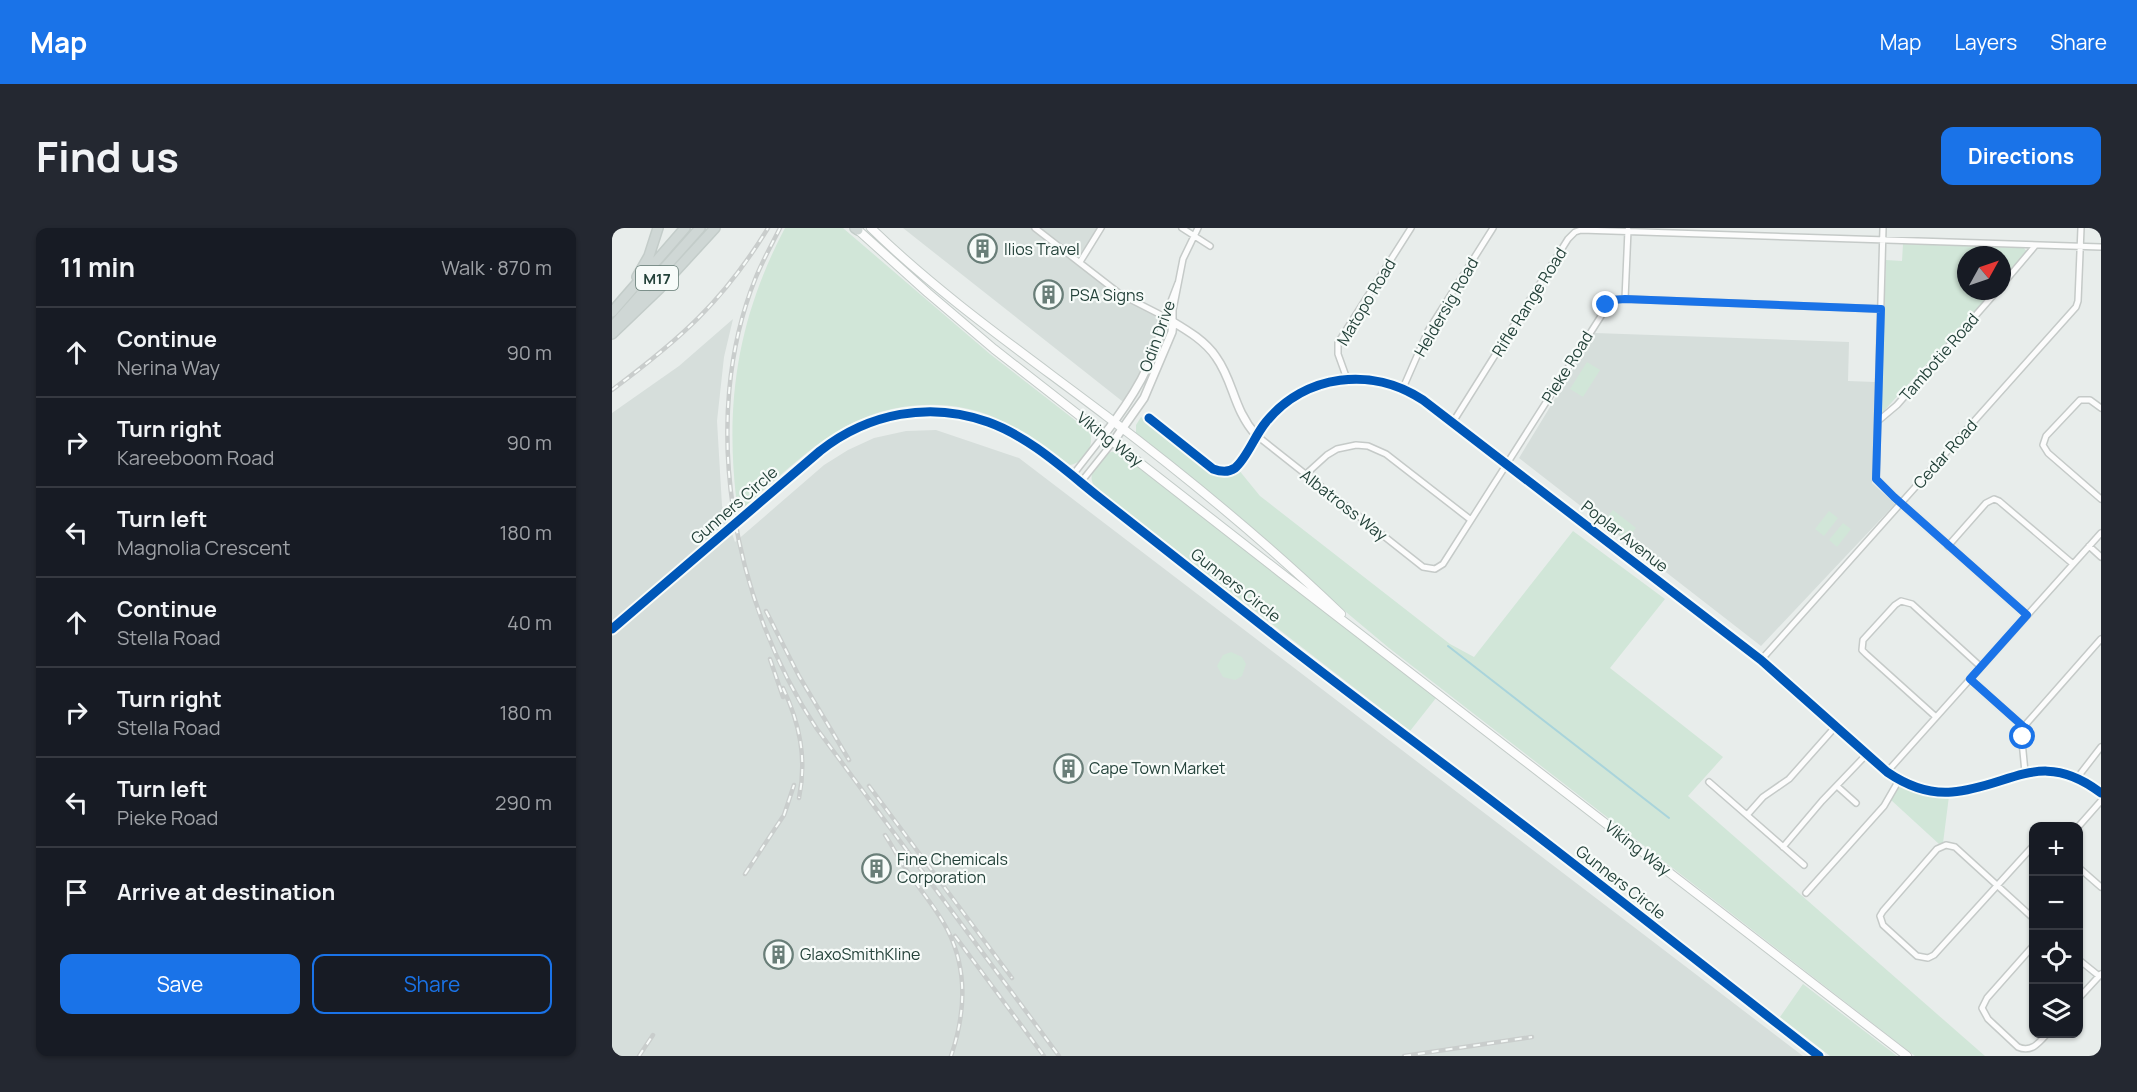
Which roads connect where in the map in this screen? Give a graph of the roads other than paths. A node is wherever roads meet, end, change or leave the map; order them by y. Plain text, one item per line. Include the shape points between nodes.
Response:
1 (658, 228) edge
2 (685, 228) edge
3 (699, 228) edge
4 (715, 228) edge
5 (871, 228) edge
6 (1035, 228) edge
7 (1101, 228) edge
8 (1182, 228) edge
9 (1198, 228) edge
10 (1411, 228) edge
11 (1493, 228) edge
12 (1883, 228) edge
13 (2081, 228) edge
14 (856, 229) edge
15 (1628, 230) edge
16 (1193, 235) junction
17 (1883, 240) junction
18 (1210, 246) dead end
19 (2036, 246) junction
20 (2081, 246) junction
21 (2101, 247) edge
22 (1080, 262) junction
23 (2011, 275) edge
24 (1178, 283) junction
25 (625, 297) junction
26 (1625, 299) junction
27 (1989, 300) edge
28 (1881, 309) junction
29 (612, 312) edge
30 (1165, 317) junction
31 (1173, 322) junction
32 (612, 327) edge
33 (612, 334) edge
34 (1347, 379) junction
35 (1403, 388) junction
36 (2101, 408) edge
37 (1149, 418) dead end
38 (1878, 421) junction
39 (1114, 422) junction
40 (1453, 422) junction
41 (1123, 429) junction
42 (1104, 435) junction
43 (1256, 435) junction
44 (1113, 442) junction
45 (1506, 464) junction
46 (1305, 475) junction
47 (1072, 476) junction
48 (1081, 483) junction
49 (2101, 499) edge
50 (1901, 504) junction
51 (1471, 520) junction
52 (2101, 533) edge
53 (1948, 546) junction
54 (2089, 546) junction
55 (2101, 557) edge
56 (2073, 564) junction
57 (1435, 569) joint
58 (2027, 615) junction
59 (612, 629) edge
60 (1369, 639) junction
61 (2101, 639) edge
62 (1761, 660) junction
63 (1981, 667) junction
64 (1970, 679) junction
65 (1936, 717) junction
66 (1836, 726) junction
67 (2025, 728) junction
68 (2101, 747) edge
69 (1867, 754) junction
70 (1887, 772) junction
71 (2025, 772) junction
72 (2077, 778) junction
73 (1899, 780) junction
74 (1709, 782) dead end
75 (1836, 786) junction
76 (2101, 793) edge
77 (2101, 801) edge
78 (1856, 803) dead end
79 (1747, 815) junction
80 (2083, 822) edge
81 (1783, 847) junction
82 (2029, 850) edge
83 (1804, 865) dead end
84 (2083, 871) edge
85 (1996, 885) junction
86 (2101, 887) edge
87 (1806, 893) dead end
88 (2029, 915) edge
89 (2029, 951) edge
90 (2083, 962) edge
91 (2100, 975) edge
92 (2083, 994) edge
93 (2043, 1038) edge
94 (1819, 1056) edge
95 (1907, 1056) edge

1 - 25 main road via 645,263
2 - 25 main road, M17
3 - 32 main road, M17
4 - 33 main road
5 - 39 main road, Viking Way via 934,284
6 - 22 street
7 - 22 street
8 - 16 street
9 - 16 street, Odin Drive
10 - 34 street, Matopo Road via 1338,343
11 - 35 street, Heldersig Road via 1428,332
12 - 17 street
13 - 20 street, Cedar Road
14 - 42 main road, Viking Way via 994,349
15 - 17 street, Rifle Range Road
15 - 26 street
15 - 40 street, Rifle Range Road via 1581,230 1573,234
16 - 18 street
16 - 24 street, Odin Drive
17 - 19 street, Rifle Range Road
17 - 28 street
19 - 20 street, Rifle Range Road
19 - 23 street
20 - 21 street, Rifle Range Road
20 - 50 street, Cedar Road via 2076,307
22 - 30 street via 1120,294
24 - 30 street, Odin Drive
24 - 31 street, Odin Drive
25 - 29 main road, M17
26 - 28 street
26 - 45 street, Pieke Road via 1606,305
27 - 38 street, Tambotie Road via 1897,405
28 - 38 street
30 - 31 street
30 - 39 street, Odin Drive via 1141,382
31 - 41 street, Odin Drive via 1144,398
31 - 43 street, Odin Drive via 1201,340 1215,356 1240,413
34 - 35 street, Poplar Avenue via 1376,380
34 - 43 street, Poplar Avenue via 1296,395
35 - 40 street, Poplar Avenue
36 - 49 street via 2090,400 2080,400 2046,436 2043,445
37 - 43 street, Poplar Avenue via 1221,471 1236,466
38 - 50 street via 1875,477
39 - 41 main road, Viking Way
39 - 42 street, Odin Drive
40 - 45 street, Poplar Avenue
41 - 44 street, Odin Drive
41 - 60 main road, Viking Way via 1292,567
42 - 44 main road, Viking Way
42 - 47 street, Odin Drive
43 - 46 street, Albatross Way
44 - 48 street, Odin Drive
44 - 60 main road, Viking Way
45 - 51 street, Pieke Road
45 - 62 street, Poplar Avenue
46 - 51 street via 1337,449 1368,446 1386,454
46 - 57 street, Albatross Way via 1424,567
47 - 48 street, Gunners Circle
47 - 59 street, Gunners Circle, bridge via 1019,438 991,423 961,414 919,412 869,422 820,451
48 - 94 street, Gunners Circle
50 - 53 street
50 - 62 street, Cedar Road
51 - 57 street, Pieke Road via 1443,564
52 - 54 street
53 - 56 street via 1994,499
53 - 58 street
54 - 55 street
54 - 56 street
56 - 58 street
58 - 63 street
60 - 95 main road, Viking Way
61 - 67 street
62 - 66 street, Poplar Avenue
63 - 64 street
63 - 65 street via 1906,601 1895,605 1863,640 1862,650
64 - 65 street
64 - 67 street
65 - 70 street
66 - 69 street, Poplar Avenue
66 - 79 street via 1786,782 1767,794
67 - 71 street
68 - 72 street
69 - 70 street, Poplar Avenue
69 - 75 street
70 - 73 street, Poplar Avenue
71 - 72 street, Poplar Avenue via 2056,772
71 - 73 street, Poplar Avenue via 1950,792 1923,789
72 - 76 street, Poplar Avenue
73 - 87 street via 1878,813
74 - 79 street
75 - 78 street
75 - 81 street
77 - 80 street
79 - 81 street
81 - 83 street
82 - 85 street
84 - 86 street
85 - 85 street via 1954,847 1946,845 1937,849 1880,916 1883,925 1917,956 1926,959 1934,955
85 - 88 street
89 - 93 street via 1982,1008 1988,1019 2018,1047 2034,1047
90 - 91 street
91 - 92 street

